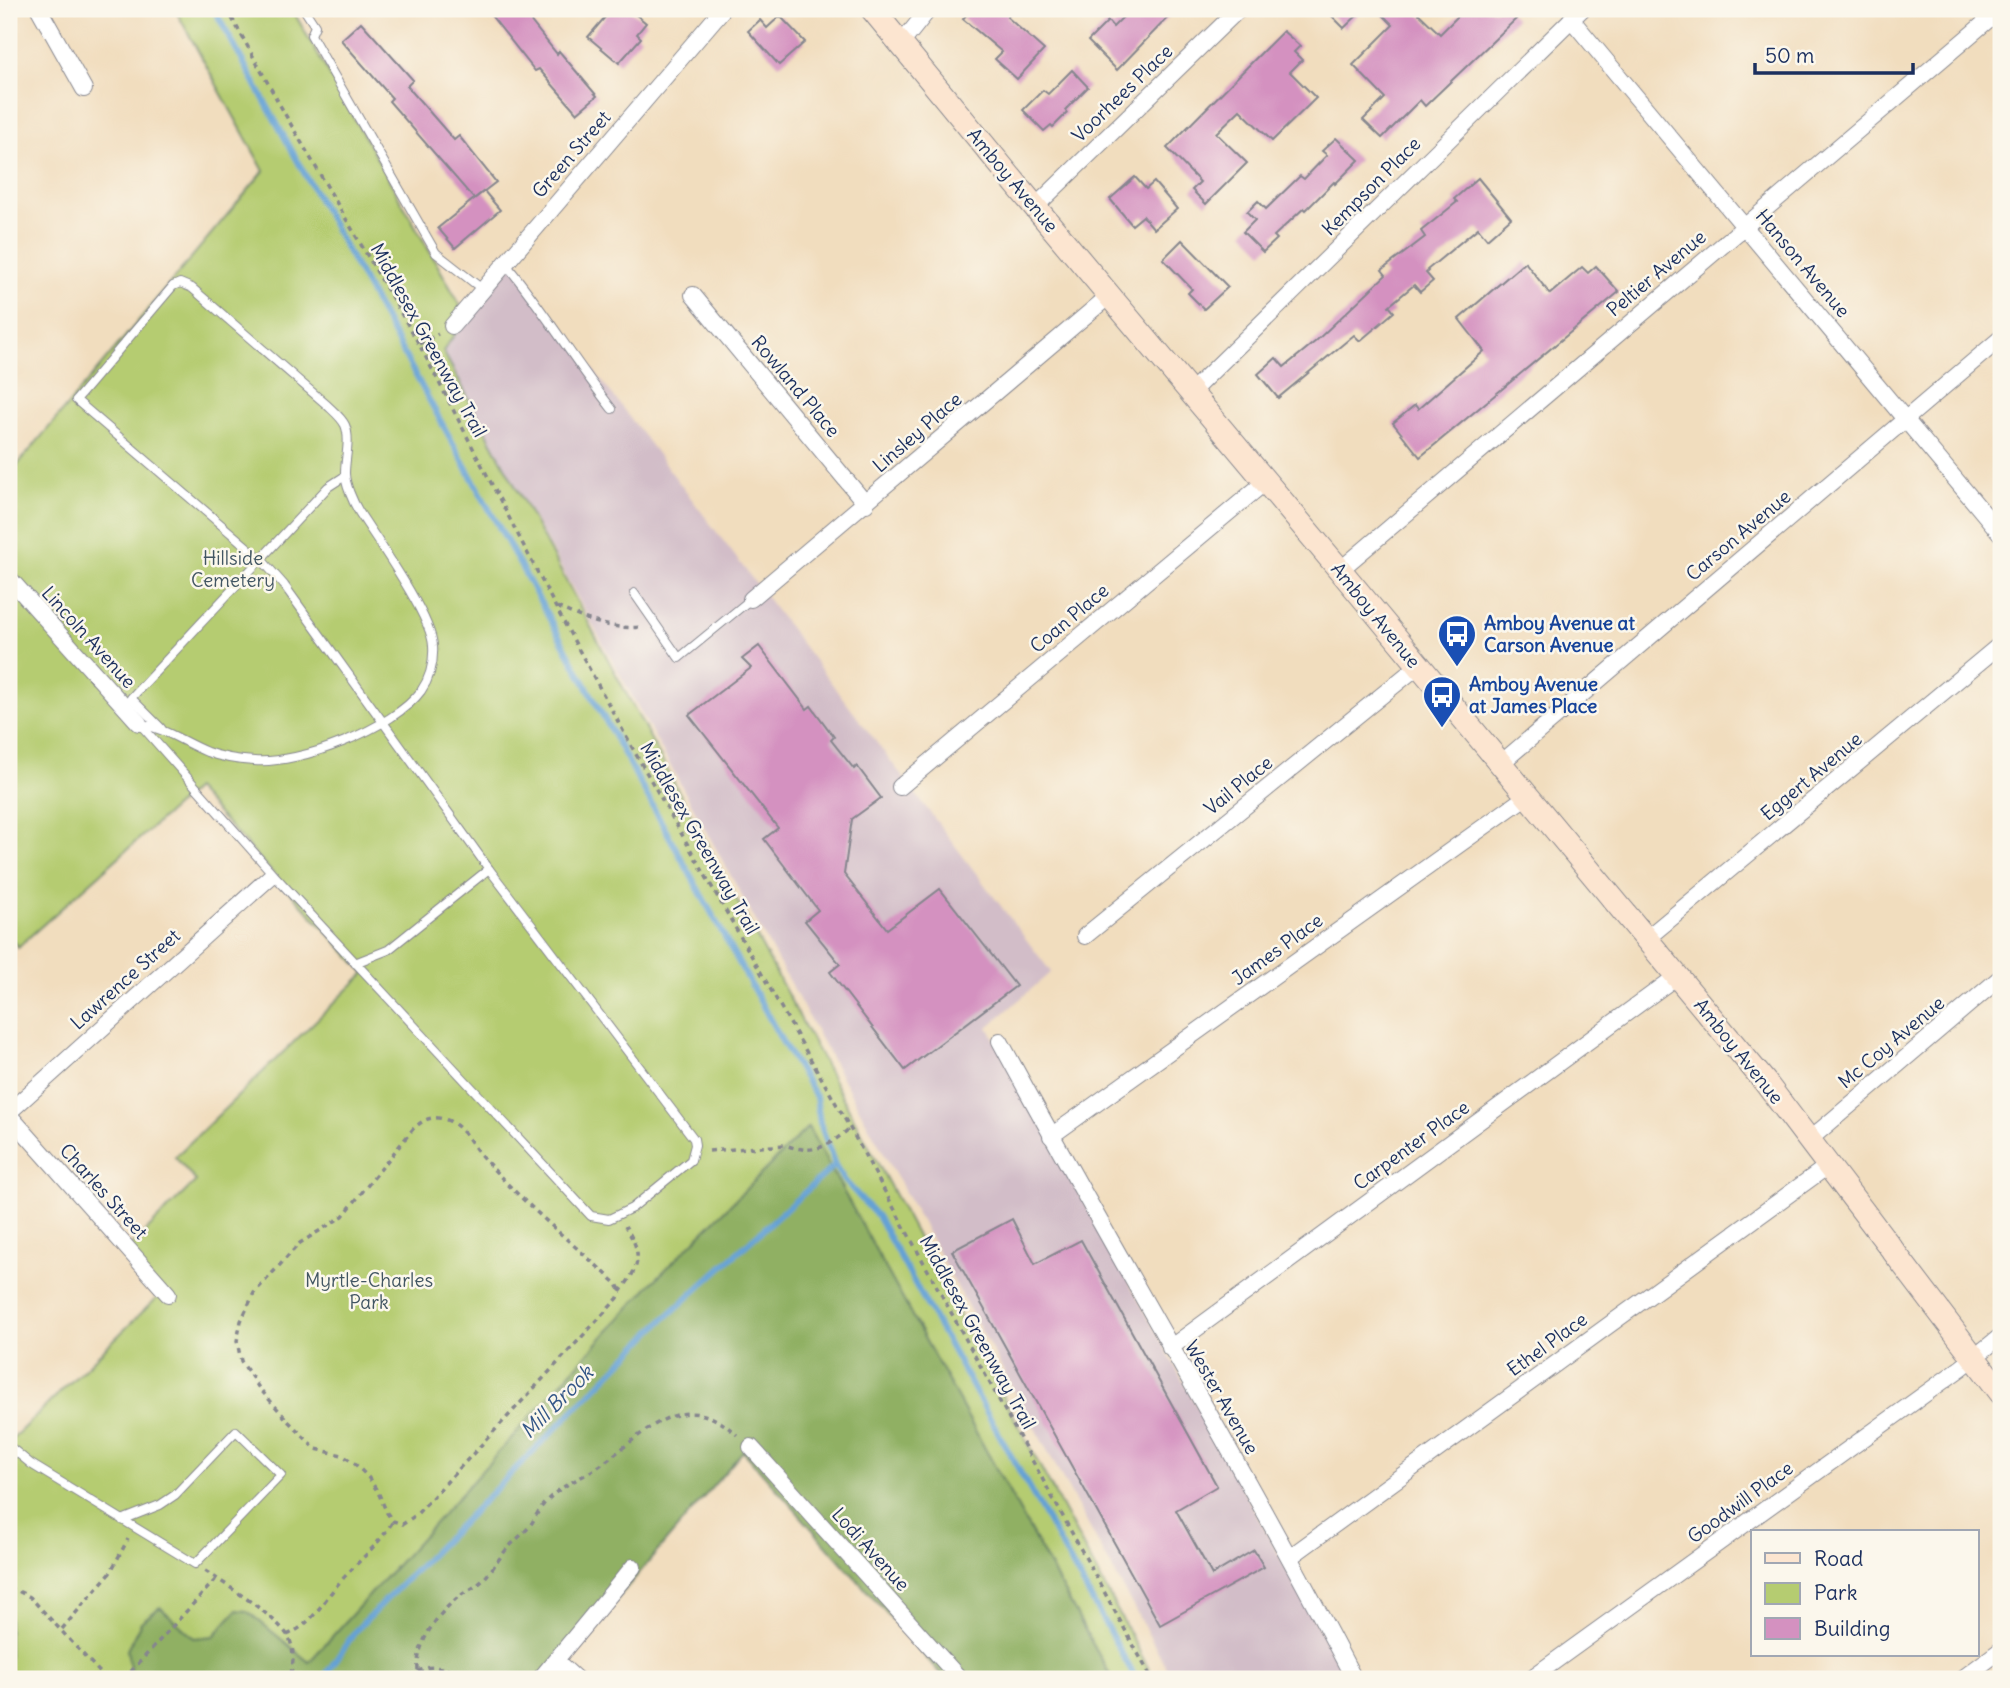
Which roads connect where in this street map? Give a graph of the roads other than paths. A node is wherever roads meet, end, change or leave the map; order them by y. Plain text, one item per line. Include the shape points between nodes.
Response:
1 (39, 9) edge
2 (304, 9) edge
3 (723, 9) edge
4 (872, 9) edge
5 (929, 9) edge
6 (1239, 9) edge
7 (2001, 9) edge
8 (1576, 14) edge
9 (901, 44) junction
10 (85, 89) dead end
11 (1035, 207) junction
12 (1744, 225) junction
13 (505, 263) junction
14 (482, 289) junction
15 (693, 295) dead end
16 (1110, 295) junction
17 (452, 326) dead end
18 (2001, 338) edge
19 (1190, 393) junction
20 (612, 410) dead end
21 (1906, 420) junction
22 (345, 476) junction
23 (1265, 482) junction
24 (866, 504) junction
25 (2001, 534) edge
26 (261, 559) junction
27 (1340, 570) junction
28 (9, 578) edge
29 (634, 593) dead end
30 (751, 600) joint
31 (2001, 644) edge
32 (1418, 667) junction
33 (139, 723) junction
34 (384, 723) junction
35 (162, 728) junction
36 (1500, 764) junction
37 (900, 787) dead end
38 (1527, 796) junction
39 (489, 869) junction
40 (270, 877) dead end
41 (1085, 936) dead end
42 (1646, 939) junction
43 (355, 963) junction
44 (1677, 976) junction
45 (2001, 977) edge
46 (1000, 1041) dead end
47 (9, 1114) edge
48 (1051, 1136) junction
49 (1809, 1140) junction
50 (1829, 1165) junction
51 (168, 1294) dead end
52 (2001, 1336) edge
53 (1170, 1348) junction
54 (1975, 1358) junction
55 (2001, 1393) edge
56 (9, 1446) edge
57 (751, 1447) road end
58 (122, 1520) junction
59 (1290, 1557) junction
60 (633, 1567) dead end
61 (1999, 1656) edge
62 (555, 1661) junction
63 (540, 1679) edge
64 (576, 1679) edge
65 (960, 1679) edge
66 (1354, 1679) edge
67 (1530, 1679) edge
68 (1962, 1679) edge

1 - 10 street
2 - 14 lane via 315,26 311,35 436,253
3 - 13 street, Green Street
4 - 9 street, Amboy Avenue
5 - 9 street
6 - 11 street, Voorhees Place
7 - 12 street, Peltier Avenue
8 - 12 street, Hanson Avenue
8 - 19 street, Kempson Place
9 - 11 street, Amboy Avenue
11 - 16 street, Amboy Avenue
12 - 21 street, Hanson Avenue
12 - 27 street, Peltier Avenue
13 - 14 street, Green Street
13 - 20 lane
14 - 17 street, Green Street
15 - 24 street, Rowland Place
16 - 19 street, Amboy Avenue
16 - 24 street, Linsley Place
18 - 21 street, Carson Avenue
19 - 23 street, Amboy Avenue
21 - 25 street, Hanson Avenue
21 - 36 street, Carson Avenue
22 - 26 lane via 328,487
22 - 26 lane via 347,435 339,416 192,288 180,283 173,286 76,400
22 - 34 lane via 356,507 427,622 433,644 428,680 419,694
23 - 27 street, Amboy Avenue
23 - 37 street, Coan Place
24 - 30 street, Linsley Place
26 - 34 lane
26 - 35 lane via 131,698
27 - 32 street, Amboy Avenue
28 - 33 street, Lincoln Avenue
29 - 30 lane via 679,658
31 - 42 street, Eggert Avenue
32 - 36 street, Amboy Avenue
32 - 41 street, Vail Place
33 - 35 lane
33 - 43 lane
34 - 35 lane via 357,737 291,758 255,761 209,753
34 - 39 lane
36 - 38 street, Amboy Avenue
38 - 42 street, Amboy Avenue
38 - 48 street, James Place
39 - 43 lane via 388,950
39 - 43 lane via 694,1139 694,1152 685,1165 632,1208 603,1220 587,1213
40 - 47 street, Lawrence Street
42 - 44 street, Amboy Avenue
44 - 49 street, Amboy Avenue
44 - 53 street, Carpenter Place
45 - 49 street, Mc Coy Avenue
46 - 48 street, Wester Avenue
47 - 51 street, Charles Street
48 - 53 street, Wester Avenue
49 - 50 street, Amboy Avenue
50 - 54 street, Amboy Avenue
50 - 59 street, Ethel Place
52 - 54 street, Goodwill Place
53 - 59 street, Wester Avenue
54 - 55 street, Amboy Avenue
54 - 67 street, Goodwill Place
56 - 58 lane
57 - 65 street, Lodi Avenue
58 - 58 lane via 175,1495 236,1431 281,1475 195,1564
59 - 66 street, Wester Avenue
60 - 62 street
61 - 68 street
62 - 63 street
62 - 64 street

